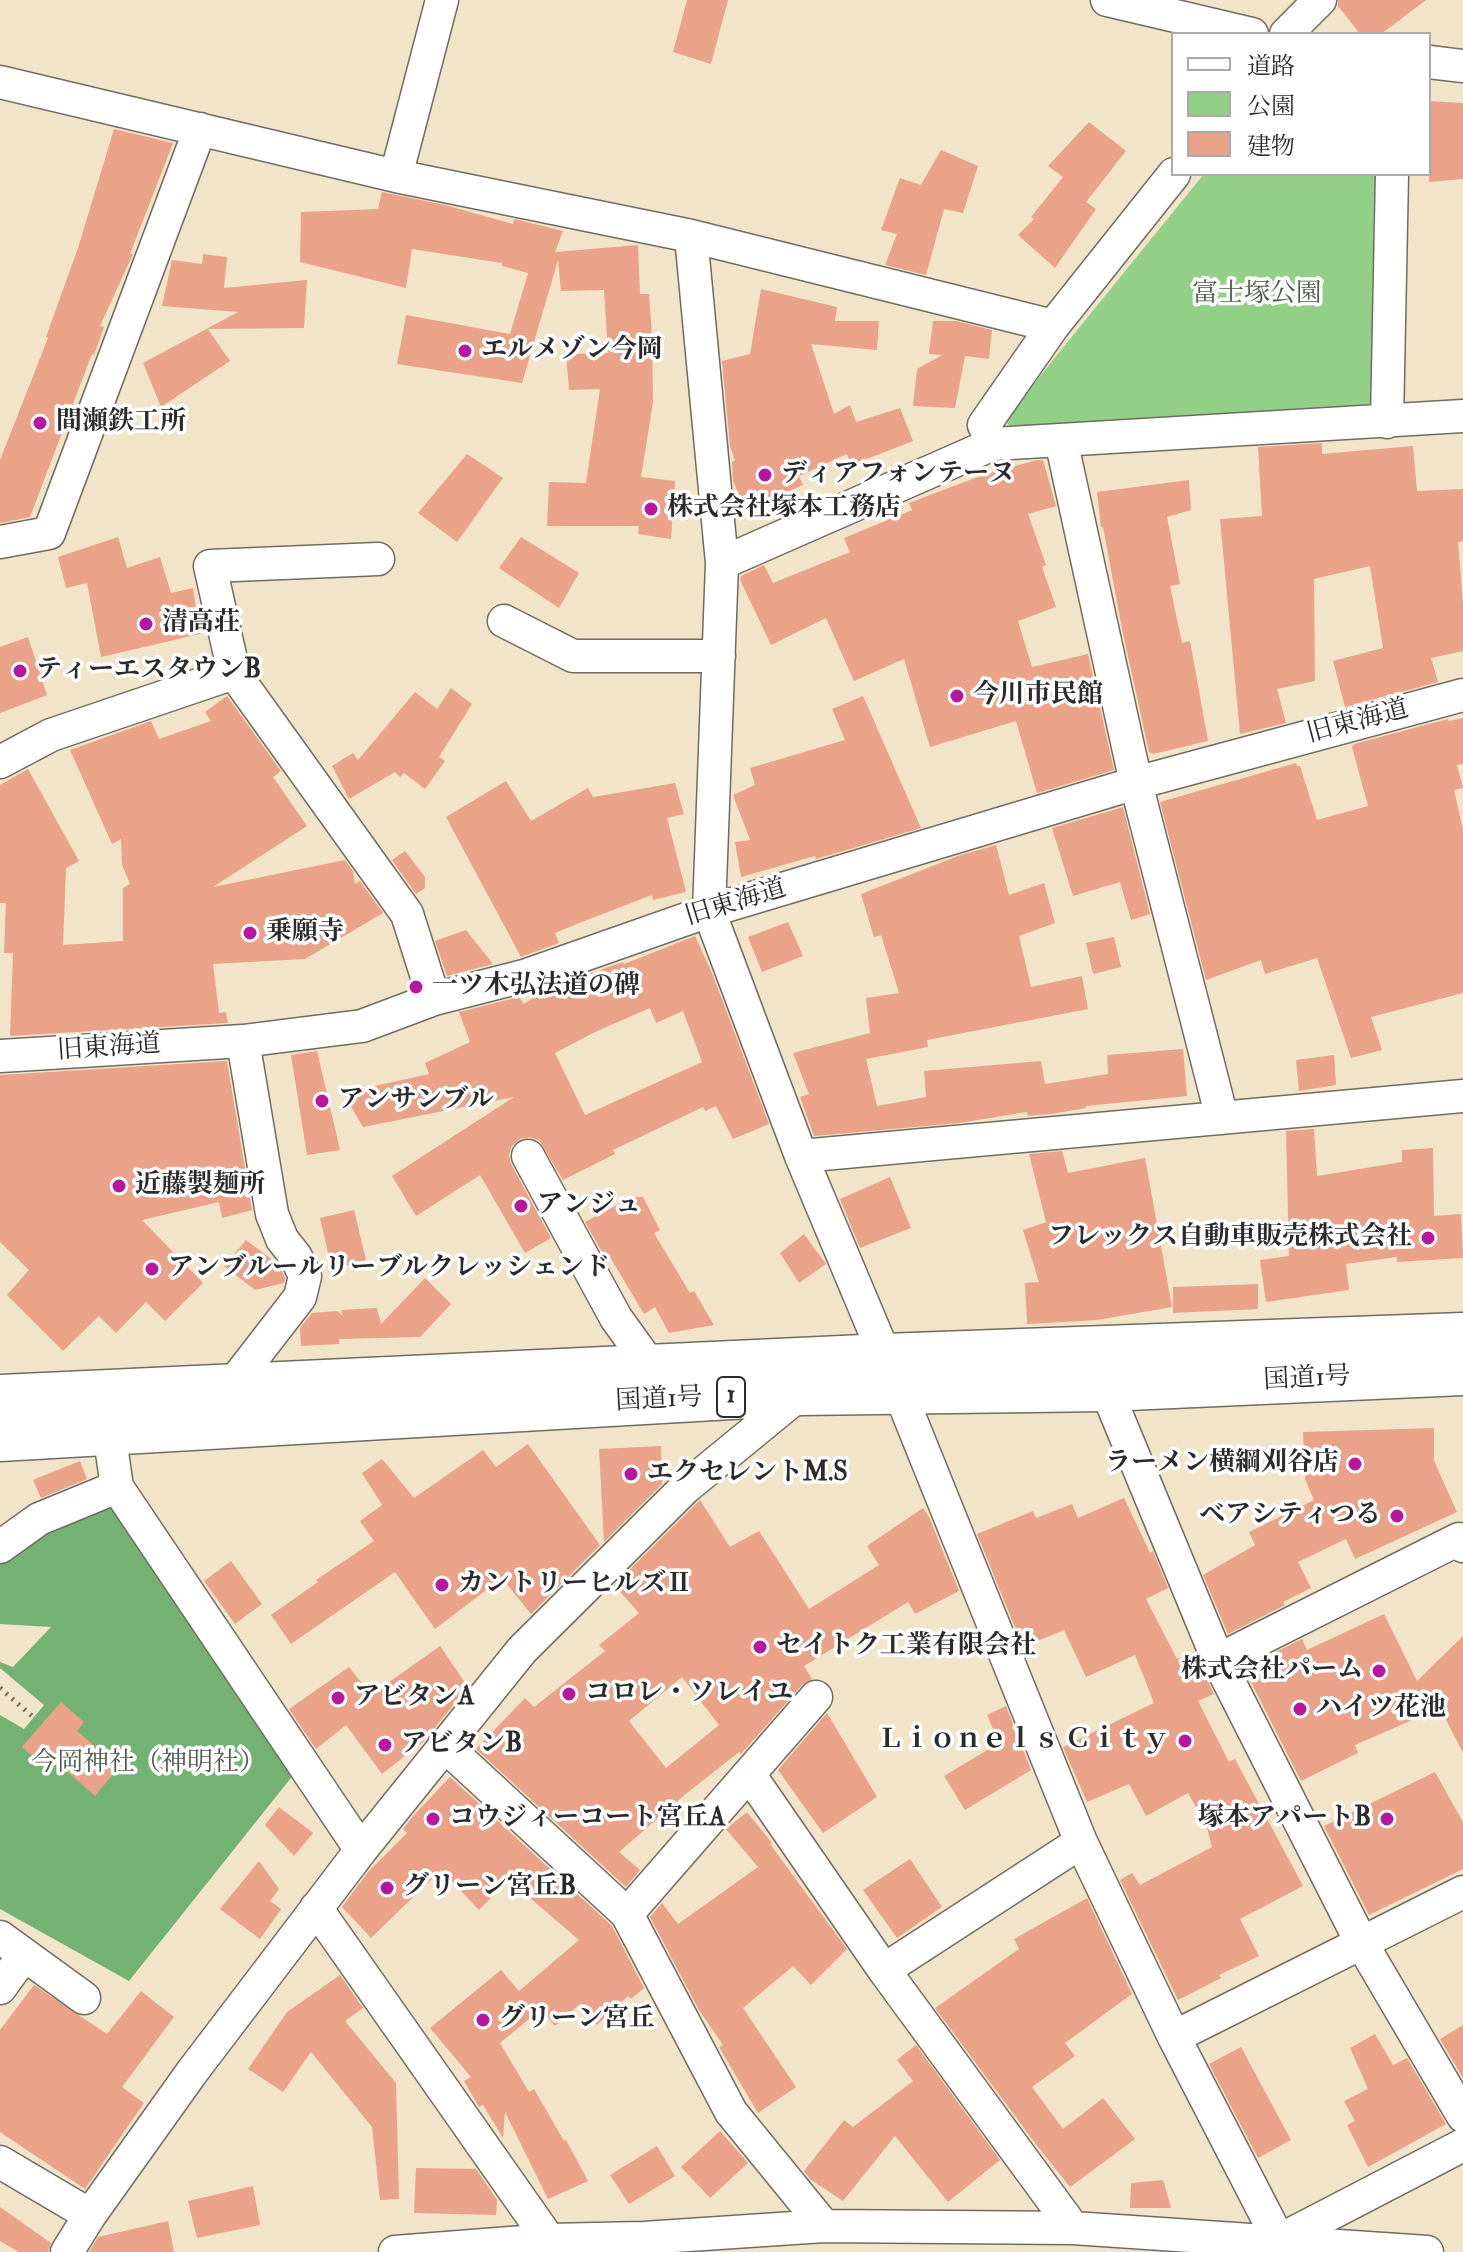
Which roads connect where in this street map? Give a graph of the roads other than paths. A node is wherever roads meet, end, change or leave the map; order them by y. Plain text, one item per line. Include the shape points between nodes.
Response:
1 (442, 0) edge
2 (1107, 0) edge
3 (1320, 0) edge
4 (1243, 32) edge
5 (1288, 32) edge
6 (1431, 62) edge
7 (1463, 66) edge
8 (0, 82) edge
9 (200, 129) junction
10 (396, 176) junction
11 (1172, 176) edge
12 (1392, 176) edge
13 (691, 236) junction
14 (1053, 326) junction
15 (1463, 416) edge
16 (1387, 422) junction
17 (1061, 440) junction
18 (993, 444) junction
19 (0, 542) edge
20 (378, 559) dead end
21 (722, 563) junction
22 (504, 621) dead end
23 (719, 656) junction
24 (234, 673) junction
25 (1463, 695) edge
26 (0, 762) edge
27 (1136, 783) junction
28 (709, 911) junction
29 (434, 999) junction
30 (243, 1041) junction
31 (0, 1056) edge
32 (1463, 1096) edge
33 (1222, 1118) junction
34 (528, 1156) dead end
35 (801, 1156) junction
36 (1463, 1335) edge
37 (652, 1368) junction
38 (892, 1373) junction
39 (1463, 1373) edge
40 (232, 1385) junction
41 (1106, 1389) junction
42 (801, 1393) junction
43 (0, 1397) edge
44 (109, 1432) junction
45 (0, 1439) edge
46 (117, 1487) junction
47 (1463, 1546) edge
48 (0, 1547) edge
49 (1218, 1660) junction
50 (816, 1697) dead end
51 (444, 1745) junction
52 (749, 1774) junction
53 (1081, 1842) junction
54 (361, 1850) junction
55 (1463, 1892) edge
56 (316, 1908) junction
57 (627, 1914) junction
58 (1362, 1944) junction
59 (12, 1946) edge
60 (884, 1970) junction
61 (0, 1988) edge
62 (84, 1998) dead end
63 (1174, 2037) junction
64 (1463, 2116) edge
65 (1463, 2145) edge
66 (0, 2162) edge
67 (90, 2215) junction
68 (824, 2226) junction
69 (1053, 2237) edge
70 (549, 2240) junction
71 (644, 2245) edge
72 (1283, 2246) edge
73 (67, 2252) edge
74 (395, 2252) edge
75 (1427, 2252) edge

1 - 10 street
2 - 4 street
3 - 5 street
6 - 7 street
8 - 9 street
9 - 10 street
9 - 19 street via 49,533
10 - 13 street
11 - 14 street
12 - 16 street
13 - 14 street
13 - 21 street
14 - 18 street via 984,425
15 - 16 street
16 - 17 street
17 - 18 street
17 - 27 street
18 - 21 street
20 - 24 street via 210,566
21 - 23 street
22 - 23 street via 573,656
23 - 28 street
24 - 26 street via 51,735
24 - 29 street via 407,914
25 - 27 street, 旧東海道
27 - 28 street, 旧東海道
27 - 33 street
28 - 29 street, 旧東海道 via 524,976
28 - 35 street
29 - 30 street, 旧東海道 via 362,1026
30 - 31 street, 旧東海道
30 - 40 street via 272,1214 305,1276 300,1297
32 - 33 street
33 - 35 street
34 - 37 street via 616,1318
35 - 38 street
36 - 38 highway, 国道1号 / 1
37 - 38 highway, 国道1号 / 1
37 - 40 highway, 国道1号 / 1
38 - 41 highway, 国道1号 / 1
38 - 42 highway, 国道1号 / 1
38 - 53 street
39 - 41 highway, 国道1号 / 1
40 - 43 highway, 国道1号 / 1
41 - 49 street
42 - 44 highway, 国道1号 / 1
42 - 51 street via 685,1488 522,1650
44 - 45 highway, 国道1号 / 1
44 - 46 street
46 - 48 street via 39,1519
46 - 54 street
47 - 49 street via 1459,1539
49 - 58 street
50 - 52 street
51 - 54 street
51 - 57 street
52 - 57 street
52 - 60 street
53 - 60 street
53 - 63 street
54 - 56 street
55 - 58 street
56 - 67 street
56 - 70 street
57 - 68 street via 731,2112
58 - 63 street
58 - 64 street
59 - 61 street
59 - 62 street
60 - 69 street
63 - 72 street
65 - 72 street
66 - 67 street
67 - 73 street
68 - 69 street
68 - 71 street
69 - 72 street
70 - 71 street
70 - 74 street
72 - 75 street

